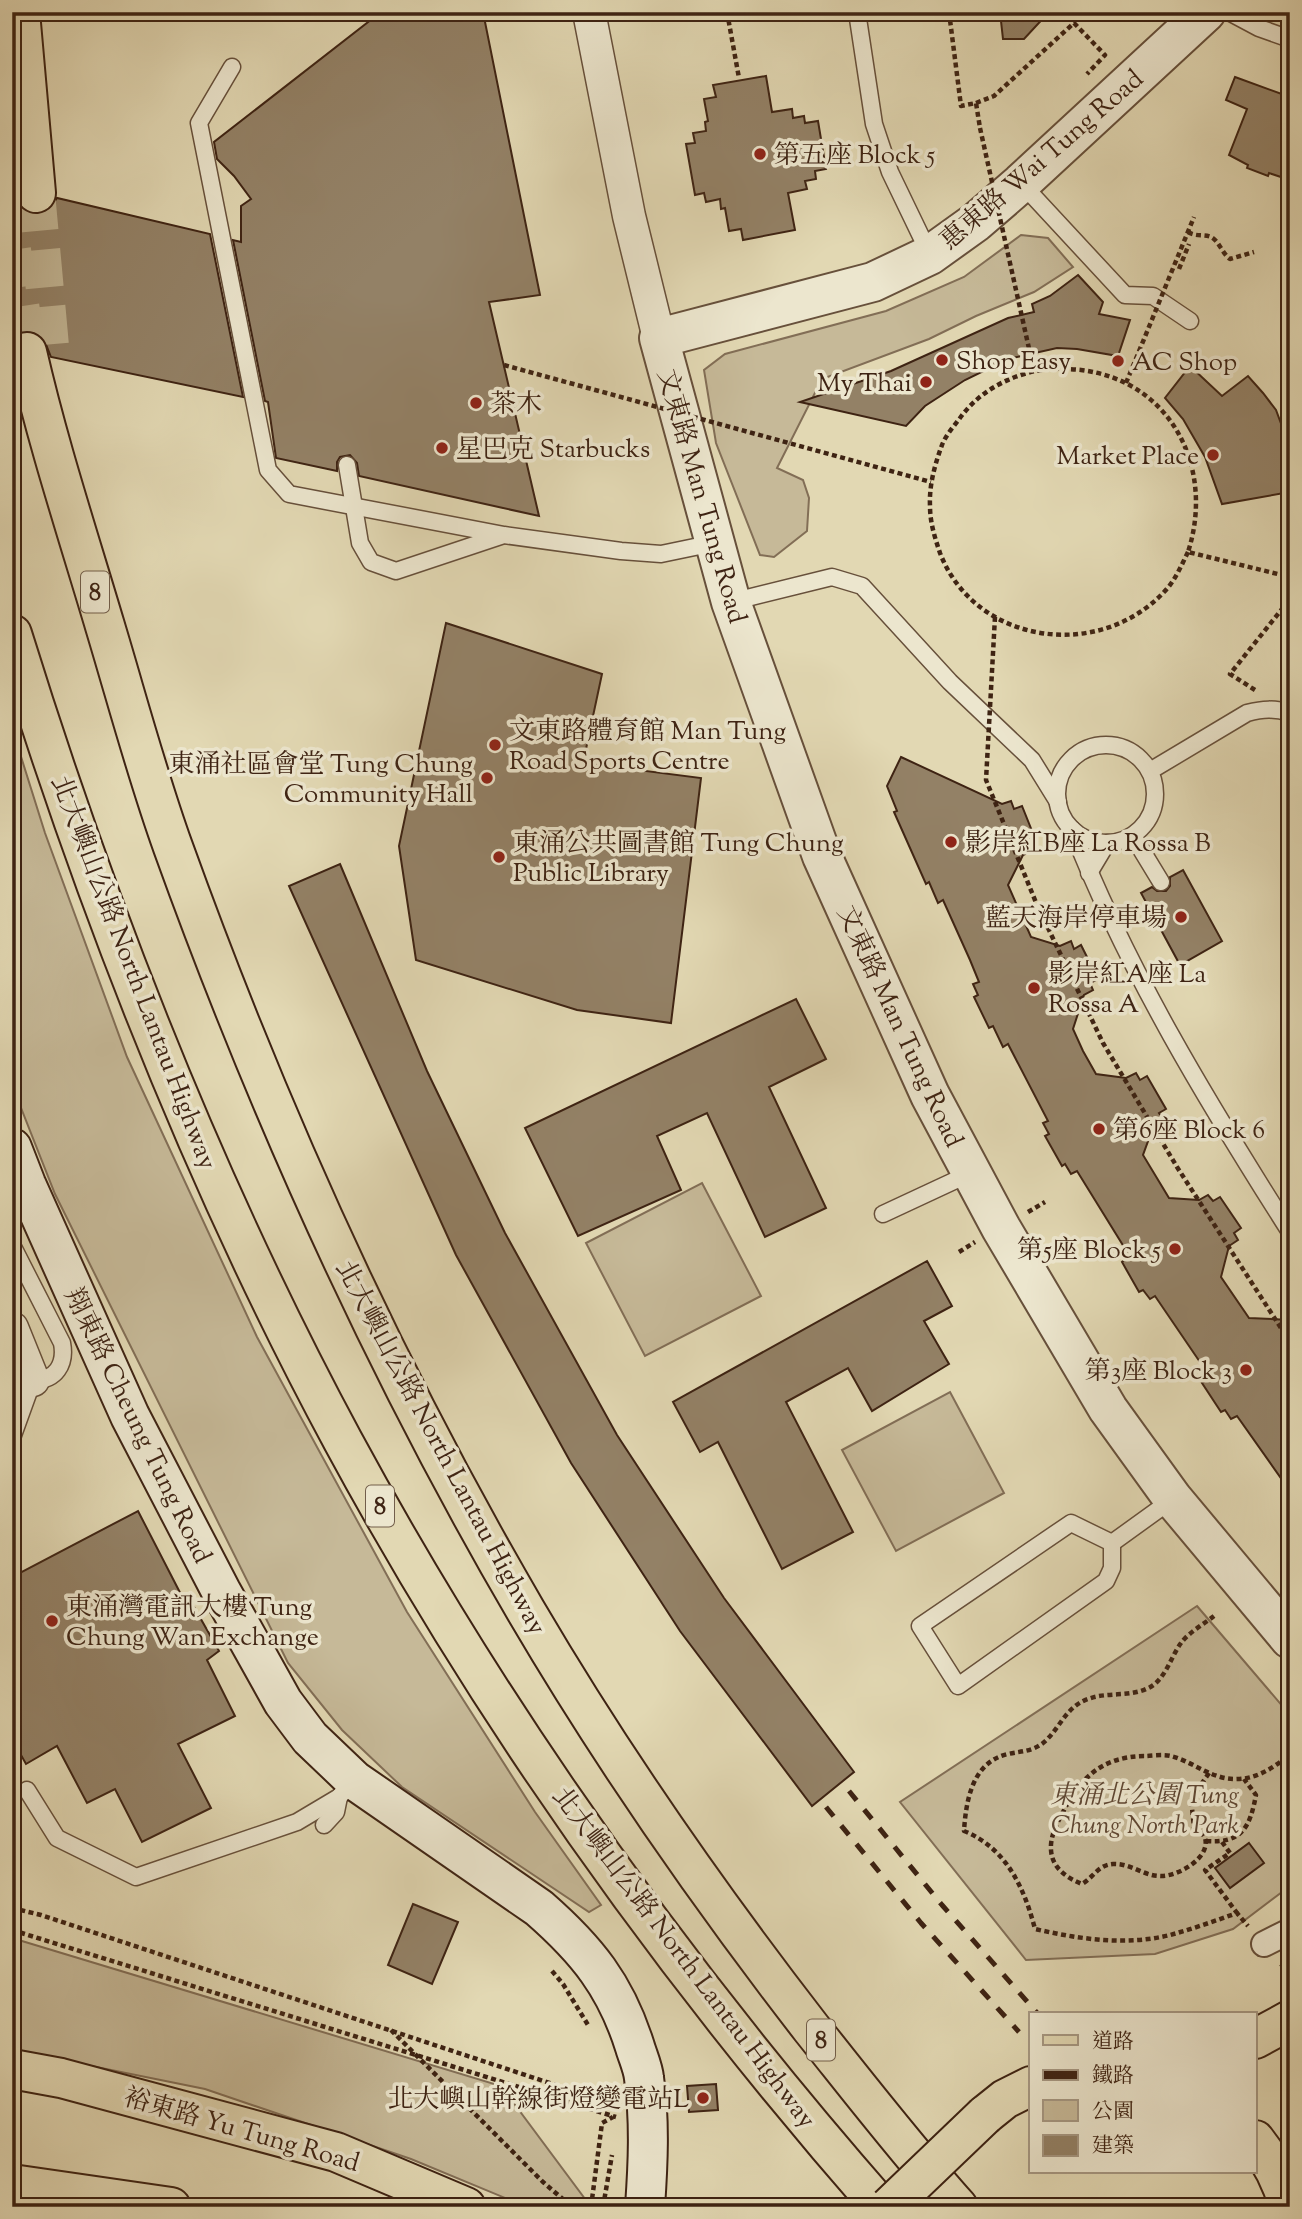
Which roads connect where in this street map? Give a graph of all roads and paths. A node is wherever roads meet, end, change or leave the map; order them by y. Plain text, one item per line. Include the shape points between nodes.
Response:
1 (20, 12) edge
2 (589, 12) edge
3 (727, 12) edge
4 (857, 12) edge
5 (949, 12) edge
6 (1206, 12) edge
7 (1229, 12) edge
8 (1290, 39) edge
9 (1105, 55) dead end
10 (232, 67) dead end
11 (739, 78) dead end
12 (976, 103) junction
13 (1021, 183) junction
14 (36, 193) tunnel mouth
15 (1195, 218) dead end
16 (1188, 233) junction
17 (1189, 244) dead end
18 (1254, 251) dead end
19 (930, 255) junction
20 (1179, 269) dead end
21 (1190, 321) dead end
22 (659, 338) junction
23 (39, 355) tunnel mouth
24 (504, 365) dead end
25 (1034, 371) junction
26 (1126, 383) junction
27 (347, 465) dead end
28 (931, 482) junction
29 (353, 506) junction
30 (504, 535) junction
31 (714, 543) junction
32 (1188, 552) junction
33 (1290, 577) edge
34 (1290, 599) edge
35 (731, 602) junction
36 (995, 617) junction
37 (12, 634) edge
38 (1289, 712) edge
39 (1032, 760) junction
40 (1065, 767) junction
41 (1150, 771) junction
42 (1058, 802) junction
43 (1072, 829) junction
44 (1133, 836) junction
45 (1107, 843) junction
46 (1089, 873) junction
47 (1161, 882) dead end
48 (12, 1148) edge
49 (971, 1173) junction
50 (883, 1214) dead end
51 (1290, 1232) edge
52 (12, 1245) edge
53 (12, 1328) edge
54 (1290, 1342) edge
55 (33, 1380) junction
56 (12, 1437) edge
57 (1174, 1499) junction
58 (1112, 1543) junction
59 (1214, 1616) dead end
60 (1290, 1639) edge
61 (1290, 1755) edge
62 (1209, 1773) junction
63 (1244, 1779) junction
64 (346, 1789) junction
65 (27, 1790) dead end
66 (324, 1825) dead end
67 (1206, 1841) junction
68 (1221, 1841) junction
69 (12, 1908) edge
70 (1237, 1913) junction
71 (12, 1930) edge
72 (1290, 1931) edge
73 (1264, 1944) joint
74 (1290, 2020) edge
75 (390, 2030) junction
76 (1256, 2038) edge
77 (415, 2054) junction
78 (12, 2069) edge
79 (1029, 2087) edge
80 (614, 2104) dead end
81 (614, 2116) junction
82 (621, 2119) dead end
83 (1256, 2141) edge
84 (12, 2184) edge
85 (171, 2207) edge
86 (466, 2207) edge
87 (572, 2207) edge
88 (591, 2207) edge
89 (645, 2207) edge
90 (881, 2207) edge
91 (889, 2207) edge
92 (958, 2207) edge
93 (1289, 2207) edge

1 - 14 main road
2 - 22 street, 文東路 Man Tung Road via 626,202
3 - 11 path
4 - 19 lane via 874,124 890,172
5 - 12 path via 961,106
6 - 13 street, 惠東路 Wai Tung Road
7 - 8 lane
9 - 12 path via 1074,23 994,96
10 - 29 lane via 199,123 268,470 289,494
12 - 25 path, bridge
13 - 19 street, 惠東路 Wai Tung Road
13 - 21 lane via 1125,296 1153,296
15 - 16 path, bridge
16 - 18 path via 1214,239 1230,259
16 - 26 path, bridge
17 - 20 path
19 - 22 street, 惠東路 Wai Tung Road via 873,282
22 - 31 street, 文東路 Man Tung Road
23 - 92 main road, 北大嶼山公路 North Lantau Highway / 8 via 69,506 171,842 242,1031 337,1251 415,1409 528,1614 692,1866 824,2043
24 - 28 path, bridge
25 - 26 path via 1059,367 1098,372
25 - 28 path via 1008,379 968,407 943,441
26 - 32 path via 1170,420 1193,465 1198,491 1195,533
27 - 29 lane
28 - 36 path via 933,534 945,564 963,590
29 - 30 lane
29 - 30 lane via 360,543 371,562 396,571
30 - 31 lane via 661,554
31 - 35 street, 文東路 Man Tung Road
32 - 33 path
32 - 36 path via 1164,592 1145,610 1118,625 1085,635 1059,636 1035,633
34 - 38 path via 1230,674
35 - 39 lane via 832,577 862,586 950,682
35 - 49 street, 文東路 Man Tung Road via 822,856 930,1095
36 - 54 path, bridge via 986,780 1037,905 1103,1043
37 - 90 main road, 北大嶼山公路 North Lantau Highway / 8 via 93,877 170,1076 267,1291 349,1451 460,1642 553,1783 680,1960
38 - 41 lane via 1247,713
39 - 40 lane
39 - 42 lane
40 - 41 lane via 1084,751 1109,745 1140,758
40 - 42 lane
41 - 44 lane via 1155,800 1148,820
42 - 43 lane
43 - 45 lane via 1094,842
43 - 46 lane
44 - 45 lane
44 - 47 lane
45 - 46 lane
46 - 51 lane via 1212,1111
48 - 64 street, 翔東路 Cheung Tung Road via 130,1416 221,1591 283,1702
49 - 50 lane
49 - 57 street, 文東路 Man Tung Road via 1108,1409
52 - 55 lane via 65,1356 60,1370 44,1381
53 - 55 street
55 - 56 lane
57 - 58 lane
57 - 60 street, 文東路 Man Tung Road
58 - 58 lane via 1112,1568 1106,1581 958,1686 920,1626 1072,1523
59 - 70 path via 1181,1642 1160,1678 1147,1689 1090,1698 1073,1706 1042,1743 989,1763 972,1782 964,1831 988,1844 1008,1864 1021,1886 1035,1929 1110,1941 1167,1936
61 - 63 path
62 - 63 path
62 - 67 path via 1191,1799 1194,1827
62 - 67 path via 1170,1755 1109,1762 1089,1774 1072,1793 1055,1829 1051,1851 1059,1870 1082,1884 1101,1867 1112,1864 1155,1876 1175,1874 1199,1859
63 - 68 path via 1256,1795 1247,1828 1233,1839
64 - 65 lane via 297,1822 136,1877 57,1838
64 - 66 lane via 337,1812
64 - 89 street, 翔東路 Cheung Tung Road via 539,1908 573,1940 610,1987 625,2015 644,2076 649,2148
67 - 68 path
68 - 70 path via 1230,1853 1205,1870
69 - 75 path
70 - 73 path
71 - 77 path
72 - 73 street
74 - 76 main road
75 - 77 path
75 - 80 path
77 - 81 path
77 - 87 path
78 - 86 main road, 裕東路 Yu Tung Road via 336,2152
79 - 91 main road, bridge via 985,2115
81 - 82 path
81 - 88 path via 602,2123
83 - 93 main road via 1269,2159
84 - 85 main road

